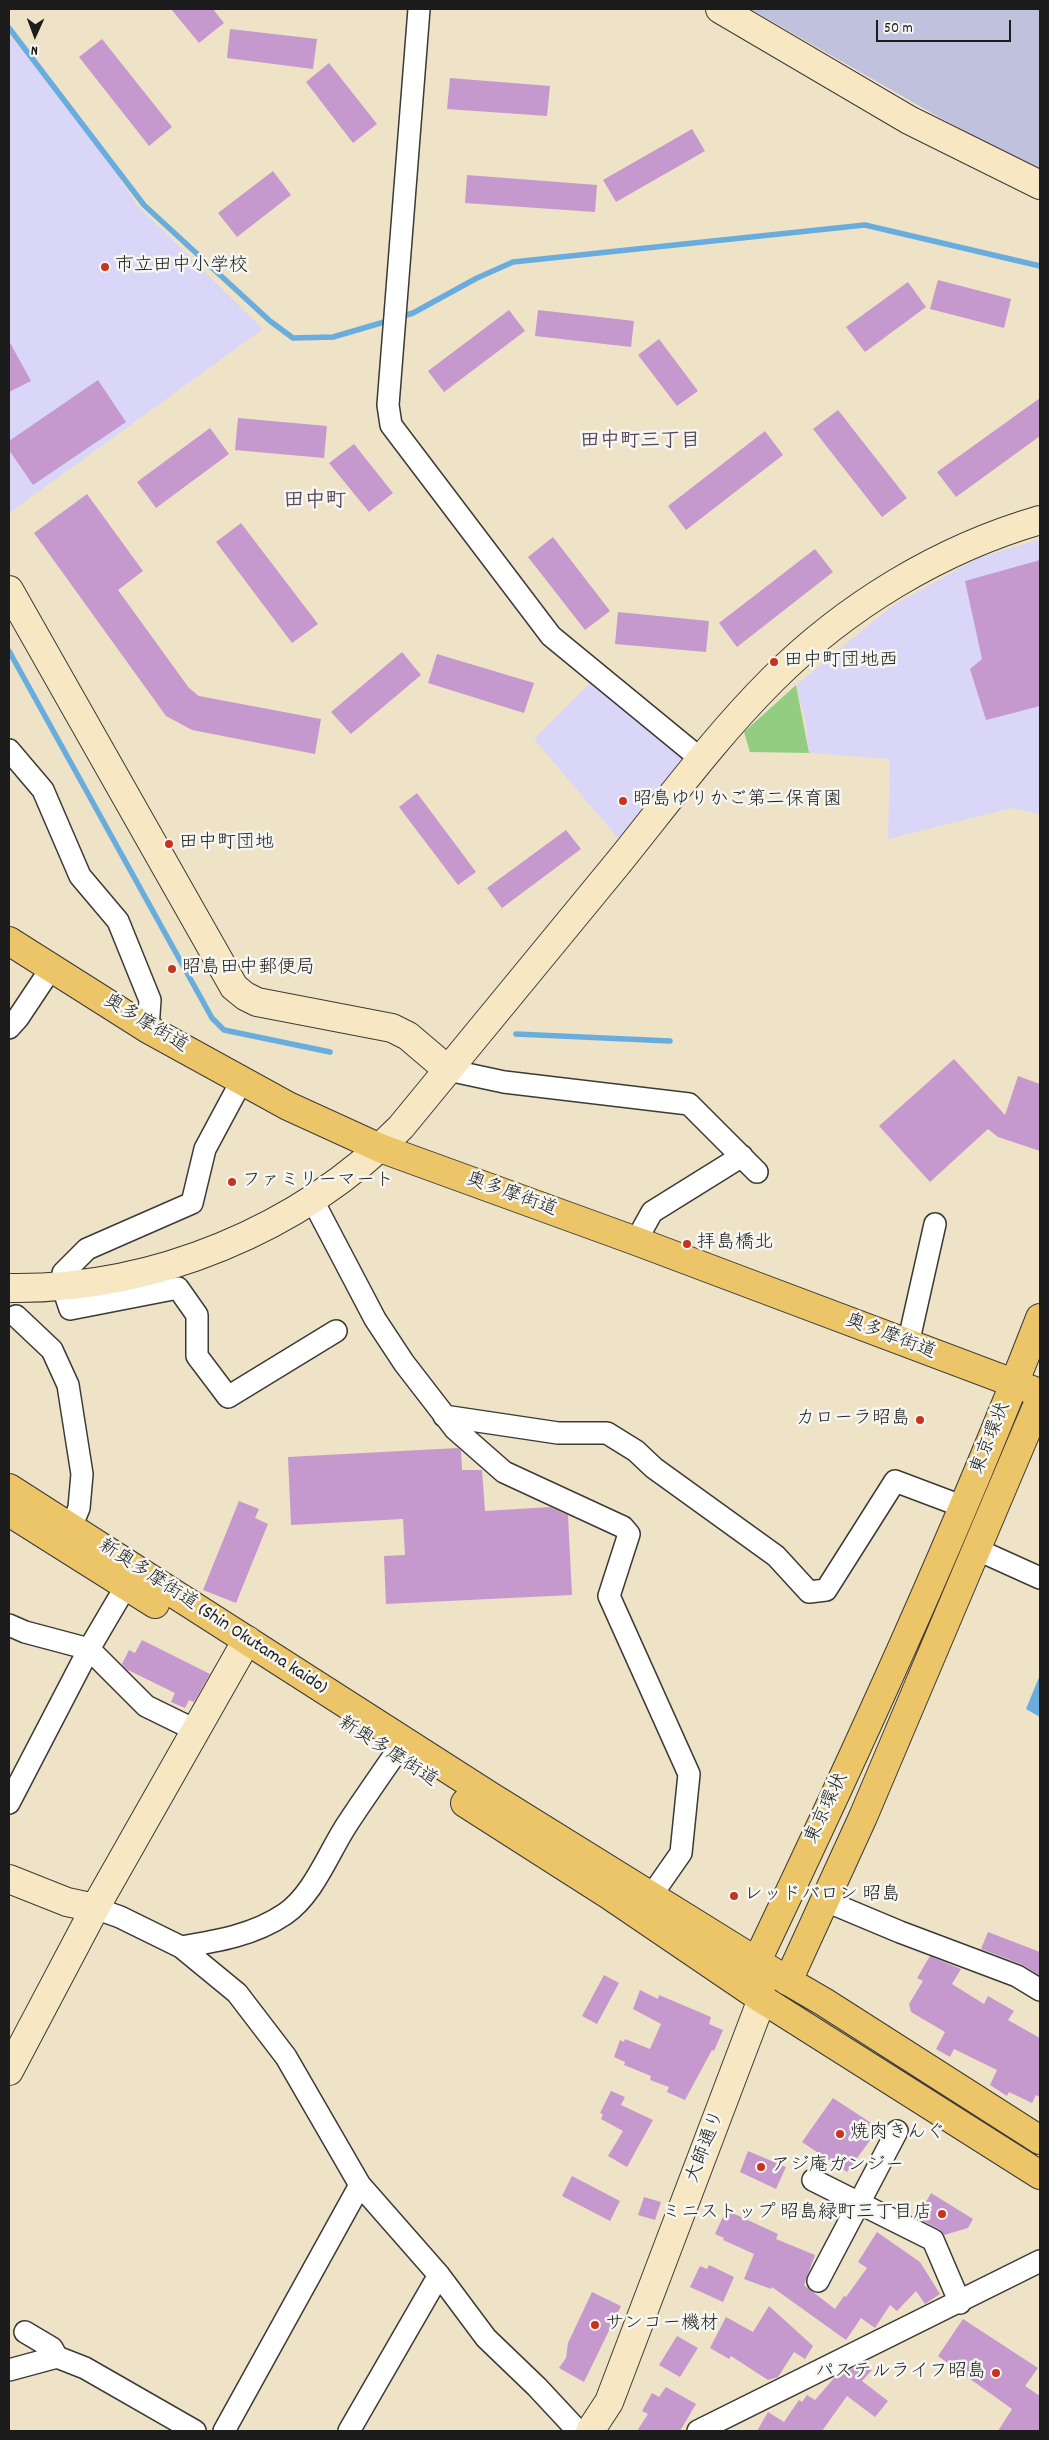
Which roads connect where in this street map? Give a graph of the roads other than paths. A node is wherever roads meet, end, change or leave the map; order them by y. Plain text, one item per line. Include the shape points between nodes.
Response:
1 (419, 9) edge
2 (720, 9) edge
3 (1040, 184) edge
4 (1040, 520) edge
5 (9, 590) edge
6 (9, 750) edge
7 (702, 760) junction
8 (9, 941) edge
9 (52, 967) junction
10 (9, 1028) edge
11 (148, 1029) junction
12 (448, 1070) junction
13 (242, 1080) junction
14 (380, 1148) junction
15 (742, 1156) junction
16 (757, 1172) dead end
17 (312, 1199) junction
18 (935, 1224) dead end
19 (636, 1241) junction
20 (62, 1285) junction
21 (20, 1288) edge
22 (1040, 1318) edge
23 (12, 1319) edge
24 (336, 1331) dead end
25 (908, 1344) junction
26 (1014, 1385) junction
27 (1040, 1393) edge
28 (1040, 1399) edge
29 (444, 1416) junction
30 (9, 1488) edge
31 (964, 1507) junction
32 (9, 1512) edge
33 (71, 1527) junction
34 (978, 1550) junction
35 (1040, 1578) edge
36 (126, 1586) junction
37 (9, 1625) edge
38 (243, 1648) junction
39 (89, 1649) junction
40 (195, 1730) junction
41 (393, 1757) junction
42 (9, 1803) edge
43 (9, 1879) edge
44 (651, 1896) junction
45 (826, 1901) junction
46 (95, 1908) junction
47 (181, 1947) junction
48 (756, 1963) junction
49 (788, 1981) junction
50 (1040, 1990) edge
51 (762, 1999) junction
52 (9, 2071) edge
53 (896, 2131) dead end
54 (1040, 2140) edge
55 (1040, 2175) edge
56 (813, 2180) dead end
57 (360, 2185) junction
58 (859, 2204) junction
59 (1040, 2261) edge
60 (439, 2275) junction
61 (818, 2281) dead end
62 (960, 2303) junction
63 (25, 2332) dead end
64 (57, 2357) junction
65 (9, 2370) edge
66 (195, 2431) edge
67 (224, 2431) edge
68 (349, 2431) edge
69 (578, 2431) edge
70 (590, 2431) edge
71 (698, 2431) edge

1 - 7 street via 389,418 396,433 551,636
2 - 3 street via 909,120
4 - 7 street via 933,562 860,606 777,675
5 - 12 street via 234,987 256,1002 397,1030
6 - 11 street via 43,790 80,876 118,921 150,1000
7 - 12 street
8 - 9 main road, 奥多摩街道
9 - 10 street
9 - 11 main road, 奥多摩街道
11 - 13 main road, 奥多摩街道
12 - 14 street
12 - 15 street via 504,1082 688,1104
13 - 14 main road, 奥多摩街道 via 288,1106
13 - 20 street via 205,1149 192,1203 86,1250 63,1273
14 - 17 street
14 - 19 main road, 奥多摩街道
15 - 16 street
15 - 19 street via 652,1212
17 - 20 street via 261,1228 179,1262 108,1280
17 - 29 street via 375,1318
18 - 25 street
19 - 25 main road, 奥多摩街道
20 - 21 street
20 - 24 street via 70,1309 178,1288 198,1315 196,1356 228,1397
21 - 23 street via 25,1307
22 - 26 main road, 東京環状
23 - 33 street via 52,1350 68,1385 82,1474 79,1508
25 - 26 main road, 奥多摩街道
26 - 27 main road, 奥多摩街道
26 - 31 main road, 東京環状
28 - 34 main road, 東京環状
29 - 31 street via 558,1433 607,1433 636,1451 654,1468 776,1556 809,1592 826,1590 895,1481
29 - 44 street via 504,1472 623,1526 629,1534 610,1596 690,1774 680,1853
30 - 33 main road, 新奥多摩街道 (Shin Okutama kaido)
31 - 48 main road, 東京環状
32 - 36 main road, 新奥多摩街道
33 - 38 main road, 新奥多摩街道 (Shin Okutama kaido)
34 - 35 street
34 - 45 main road, 東京環状
36 - 38 main road, 新奥多摩街道
36 - 39 street
37 - 39 street
38 - 40 street
38 - 41 main road, 新奥多摩街道
38 - 44 main road, 新奥多摩街道 (Shin Okutama kaido)
39 - 40 street via 146,1706
39 - 42 street
40 - 46 street
41 - 47 street via 347,1824 307,1894 296,1905 243,1935
41 - 51 main road, 新奥多摩街道 via 609,1894
43 - 46 street via 67,1902
44 - 48 main road
45 - 49 main road, 東京環状
45 - 50 street via 1017,1976
46 - 47 street
46 - 52 street
47 - 57 street via 237,1993 286,2057
48 - 49 main road
48 - 51 main road
49 - 51 main road
49 - 54 main road
51 - 55 main road
51 - 70 street, 大師通り via 609,2402
53 - 58 street
56 - 58 street
57 - 60 street
57 - 67 street
58 - 61 street
58 - 62 street via 933,2240
59 - 62 street
60 - 68 street
60 - 69 street via 486,2338
62 - 71 street
63 - 64 street via 52,2348
64 - 65 street
64 - 66 street via 85,2368

